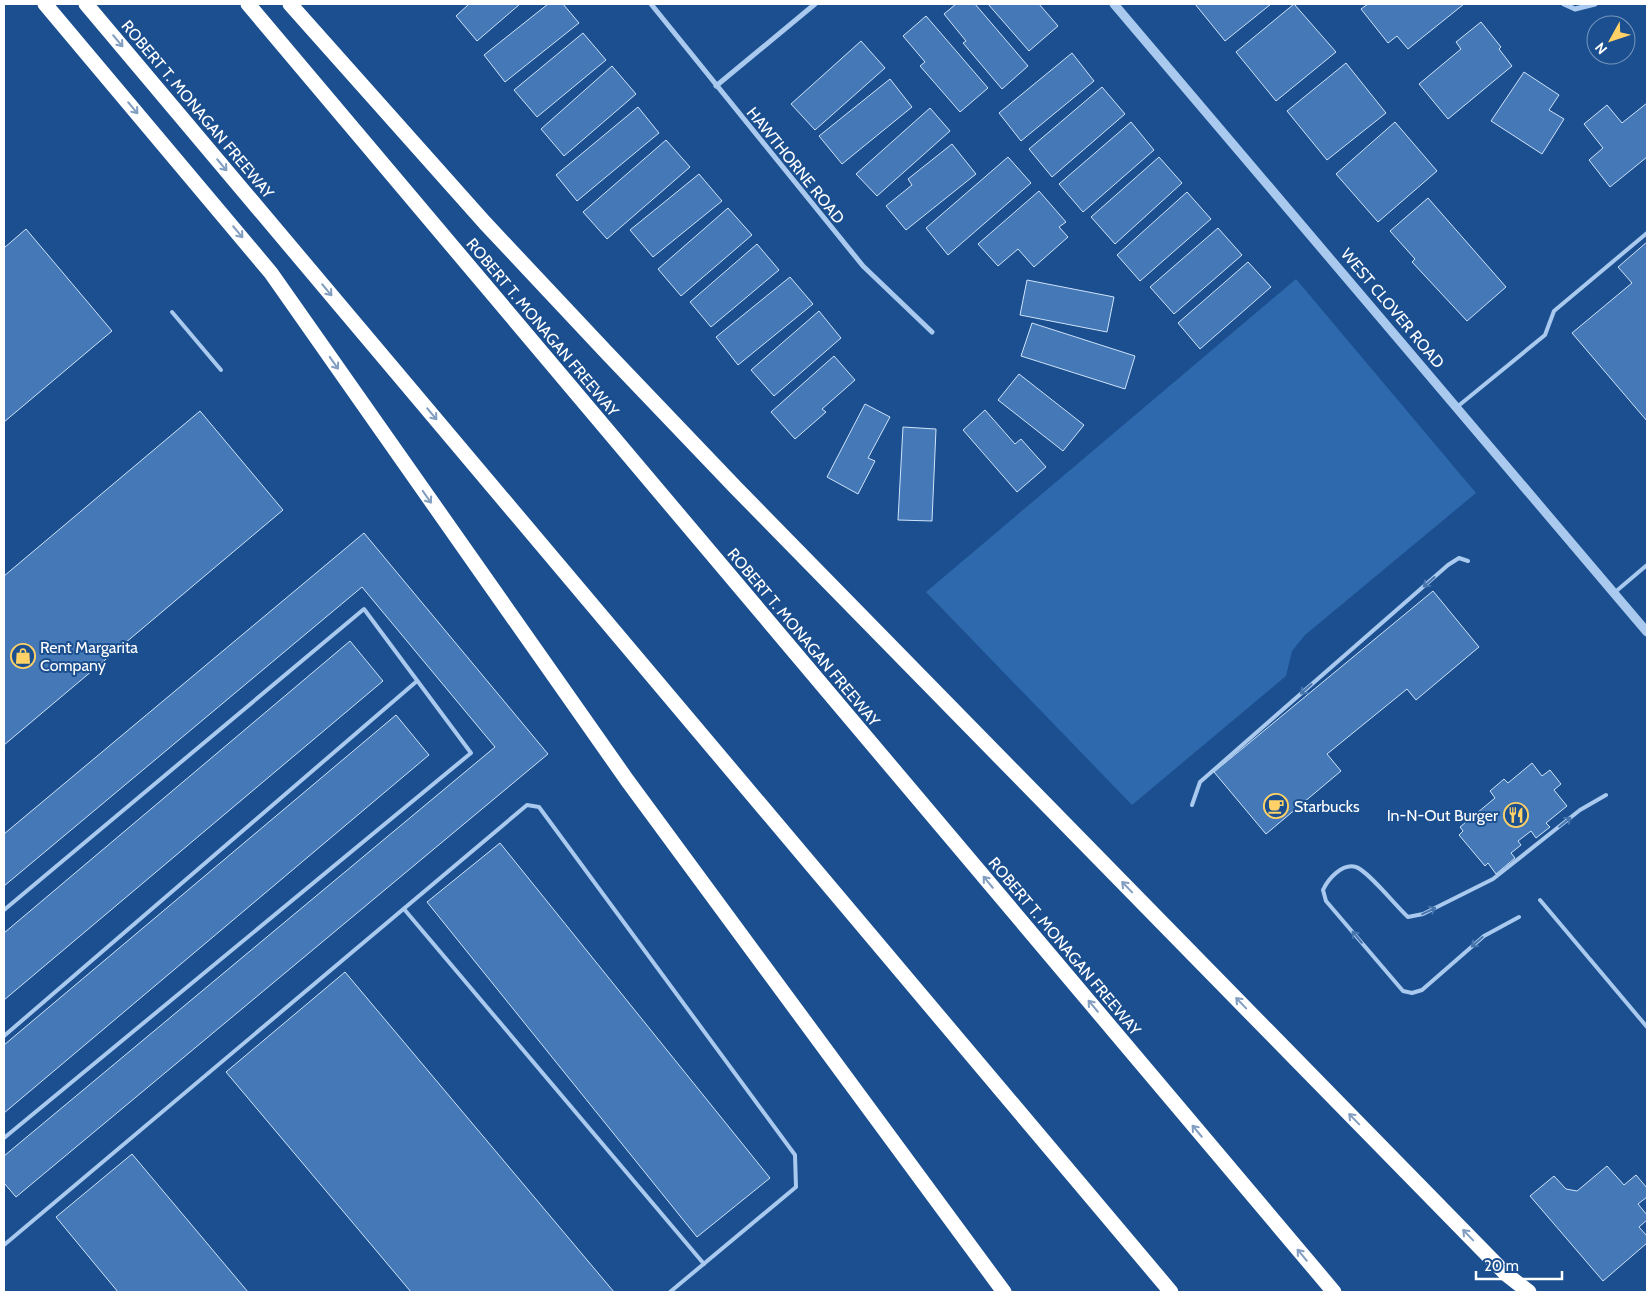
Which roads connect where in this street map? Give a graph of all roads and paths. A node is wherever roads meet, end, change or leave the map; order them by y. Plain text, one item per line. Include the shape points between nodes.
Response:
1 (46, 4) edge
2 (86, 4) edge
3 (248, 4) edge
4 (290, 4) edge
5 (651, 4) edge
6 (815, 4) edge
7 (1114, 4) edge
8 (1564, 4) edge
9 (1595, 4) edge
10 (716, 86) junction
11 (1647, 233) edge
12 (172, 312) dead end
13 (932, 332) dead end
14 (222, 370) dead end
15 (1457, 407) junction
16 (1468, 561) dead end
17 (1647, 565) edge
18 (1614, 593) junction
19 (1647, 632) edge
20 (417, 681) junction
21 (1606, 795) dead end
22 (1192, 804) dead end
23 (1540, 900) dead end
24 (404, 909) junction
25 (4, 910) edge
26 (1519, 918) dead end
27 (1647, 1027) edge
28 (4, 1036) edge
29 (4, 1138) edge
30 (4, 1245) edge
31 (704, 1264) junction
32 (670, 1292) edge
33 (1004, 1292) edge
34 (1171, 1292) edge
35 (1334, 1292) edge
36 (1529, 1292) edge

1 -> 33 highway via 271,273 627,780
2 -> 34 highway, ROBERT T. MONAGAN FREEWAY
35 -> 3 highway, ROBERT T. MONAGAN FREEWAY
36 -> 4 highway via 1506,1274 730,482 543,287
5 - 10 street, HAWTHORNE ROAD
6 - 10 street
7 - 15 street, WEST CLOVER ROAD
8 - 9 street via 1575,9
10 - 13 street, HAWTHORNE ROAD via 863,266
11 - 15 lane via 1554,312 1545,335
12 - 14 lane
15 - 18 street, WEST CLOVER ROAD
16 -> 22 lane via 1458,558 1448,565 1200,782
17 - 18 lane
18 - 19 street, WEST CLOVER ROAD
20 - 25 lane via 364,609
20 - 28 lane
20 - 29 lane via 471,753
26 -> 21 lane via 1484,936 1422,990 1403,991 1326,901 1323,890 1327,881 1344,868 1357,868 1408,917 1423,914 1493,879 1580,810
23 - 27 lane
24 - 30 lane
24 - 31 lane
24 - 31 lane via 527,805 539,807 795,1155 796,1187
31 - 32 lane

